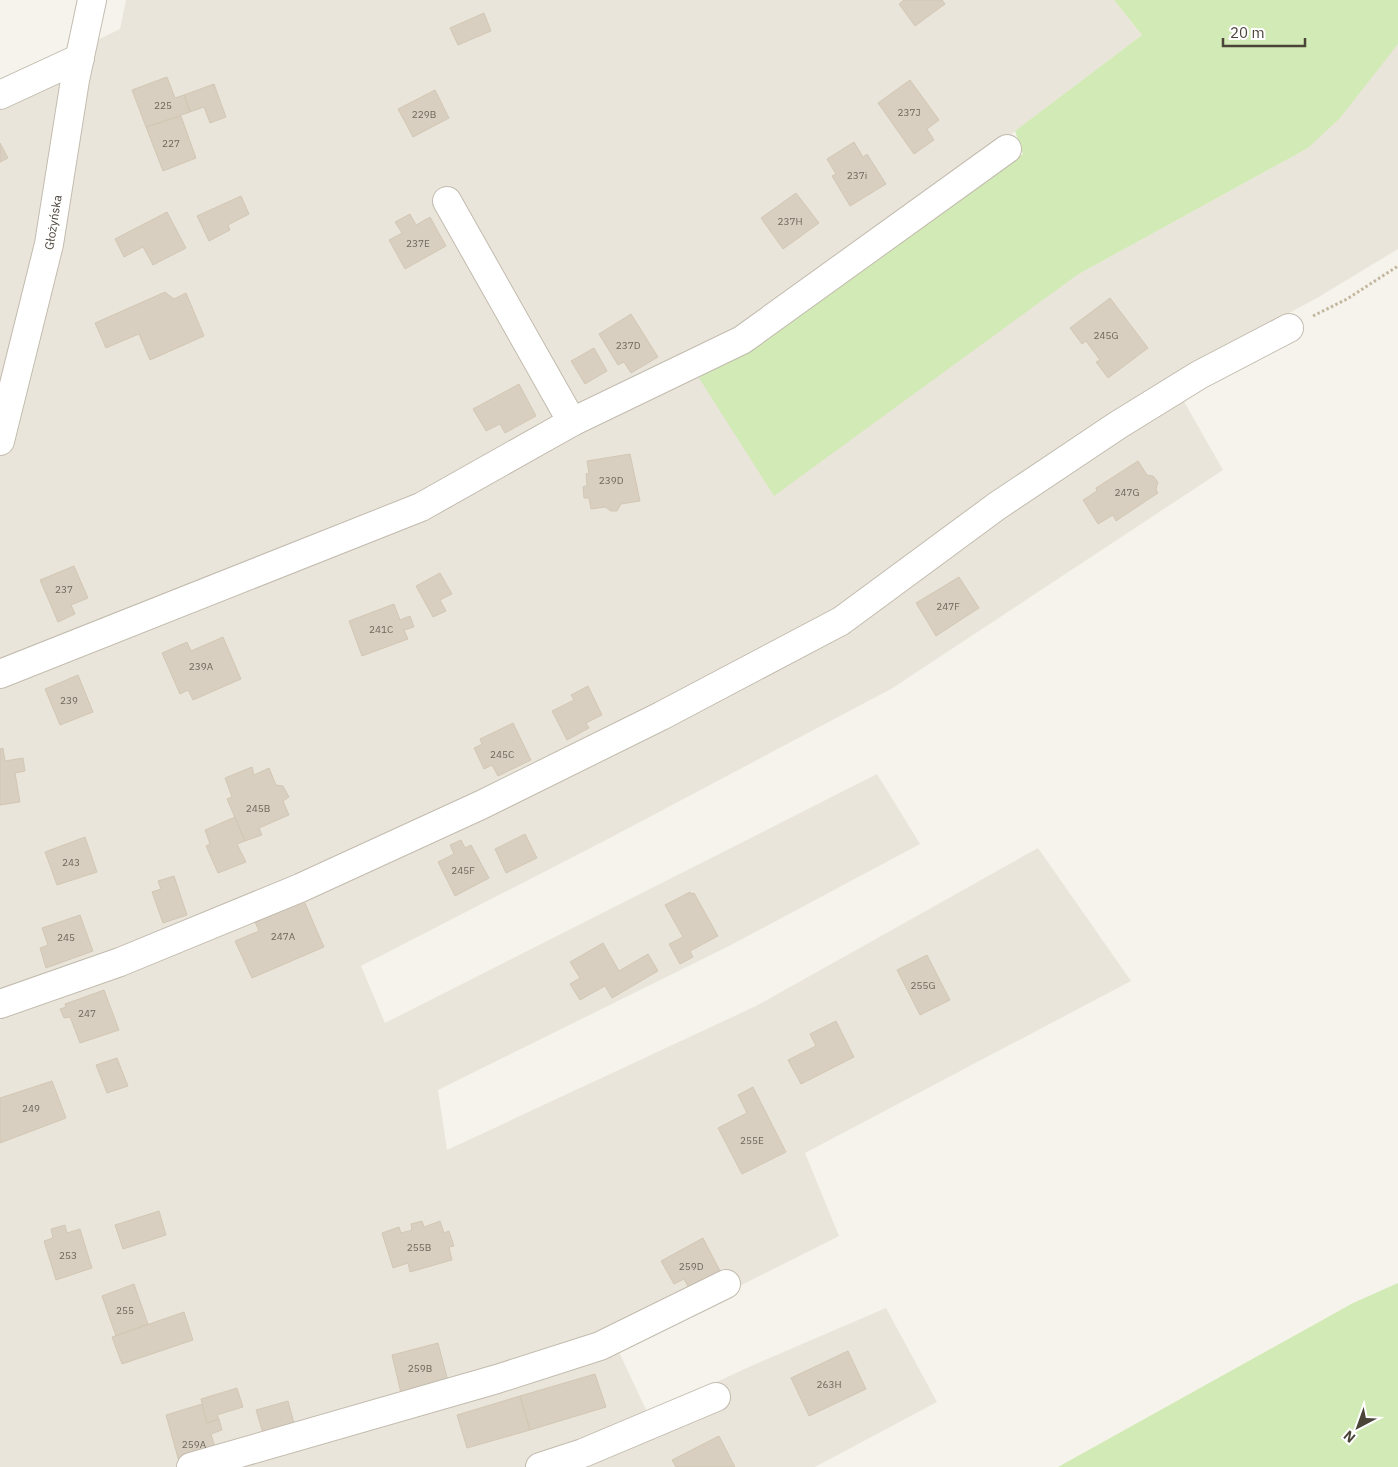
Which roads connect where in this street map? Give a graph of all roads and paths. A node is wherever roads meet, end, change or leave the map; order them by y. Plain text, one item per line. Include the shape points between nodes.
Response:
1 (92, 0) edge
2 (80, 58) junction
3 (0, 95) edge
4 (1007, 149) dead end
5 (446, 201) dead end
6 (1398, 266) edge
7 (1289, 328) joint
8 (572, 422) junction
9 (0, 441) edge
10 (0, 674) edge
11 (0, 1004) edge
12 (726, 1284) dead end
13 (716, 1398) dead end
14 (191, 1467) edge
15 (540, 1467) edge

1 - 2 street, Głożyńska
2 - 3 street
2 - 9 street, Głożyńska via 49,244
4 - 8 street via 742,340
5 - 8 street
6 - 7 path via 1347,299
7 - 11 street via 1198,375 1118,425 997,506 841,621 729,680 481,805 300,888 120,962
8 - 10 street via 421,507
12 - 14 street via 600,1346
13 - 15 street via 583,1453

